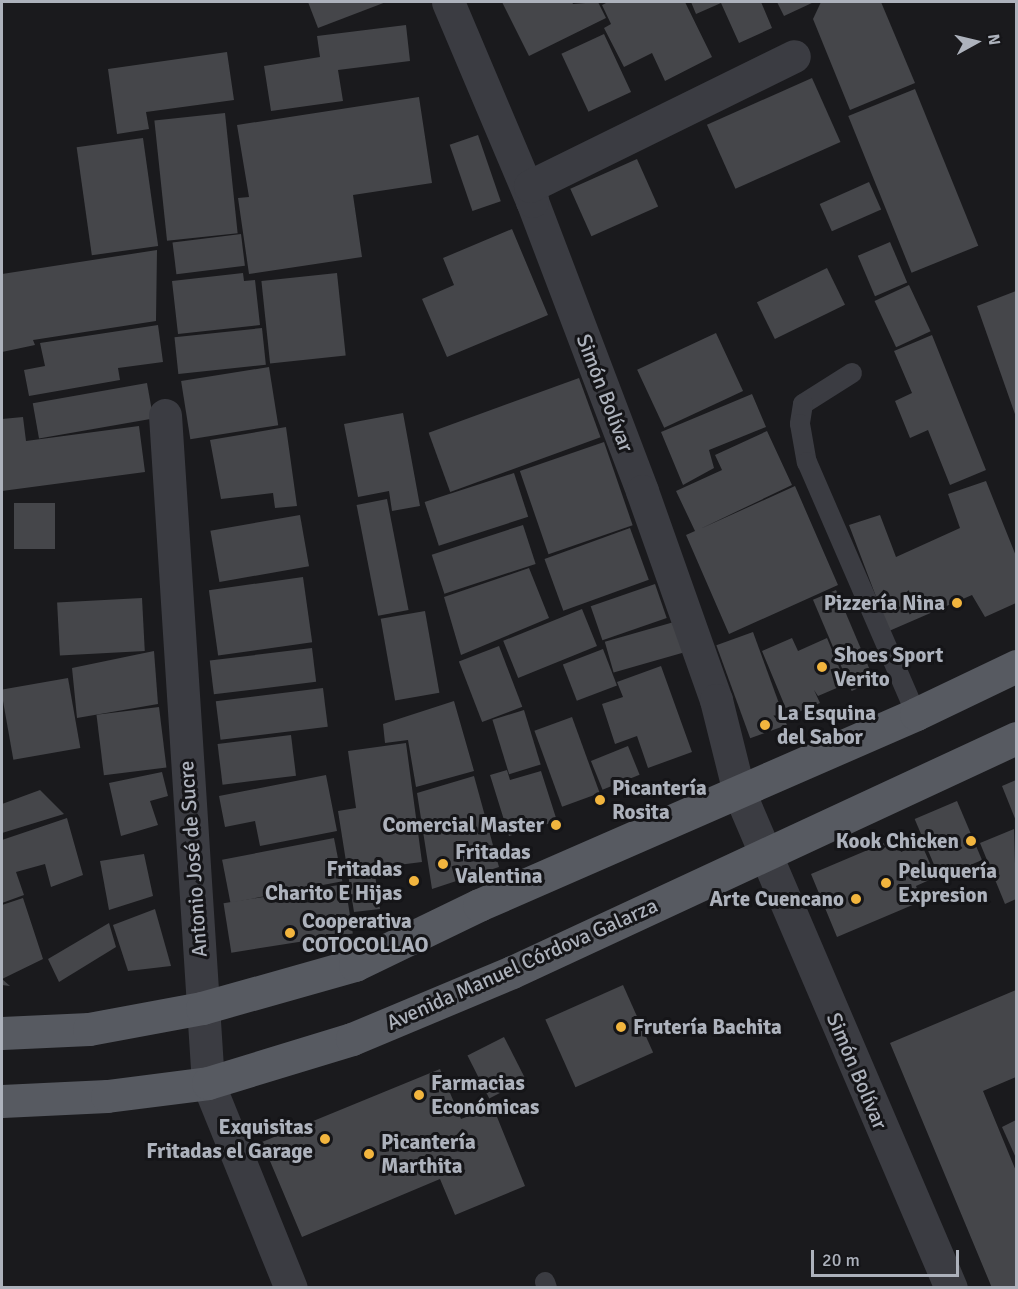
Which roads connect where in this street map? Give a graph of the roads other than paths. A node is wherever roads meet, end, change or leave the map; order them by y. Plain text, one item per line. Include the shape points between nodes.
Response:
1 (448, 2) edge
2 (794, 56) dead end
3 (532, 201) junction
4 (852, 373) dead end
5 (165, 415) dead end
6 (1017, 666) edge
7 (916, 714) junction
8 (1017, 738) edge
9 (739, 792) junction
10 (763, 855) junction
11 (202, 1008) junction
12 (2, 1033) edge
13 (208, 1083) junction
14 (2, 1101) edge
15 (291, 1287) edge
16 (951, 1287) edge

1 - 3 street, Simón Bolívar
2 - 3 street via 530,186
3 - 9 street, Simón Bolívar via 708,678
4 - 7 lane via 803,404 800,424 807,462
5 - 11 street, Antonio José de Sucre
6 - 7 main road
7 - 9 main road
8 - 10 main road, Avenida Manuel Córdova Galarza
9 - 10 street, Simón Bolívar
9 - 11 main road via 479,905 355,965
10 - 13 main road, Avenida Manuel Córdova Galarza via 512,972 362,1035
10 - 16 street, Simón Bolívar
11 - 12 main road via 89,1029
11 - 13 street, Antonio José de Sucre
13 - 14 main road, Avenida Manuel Córdova Galarza via 107,1096
13 - 15 street, Antonio José de Sucre

